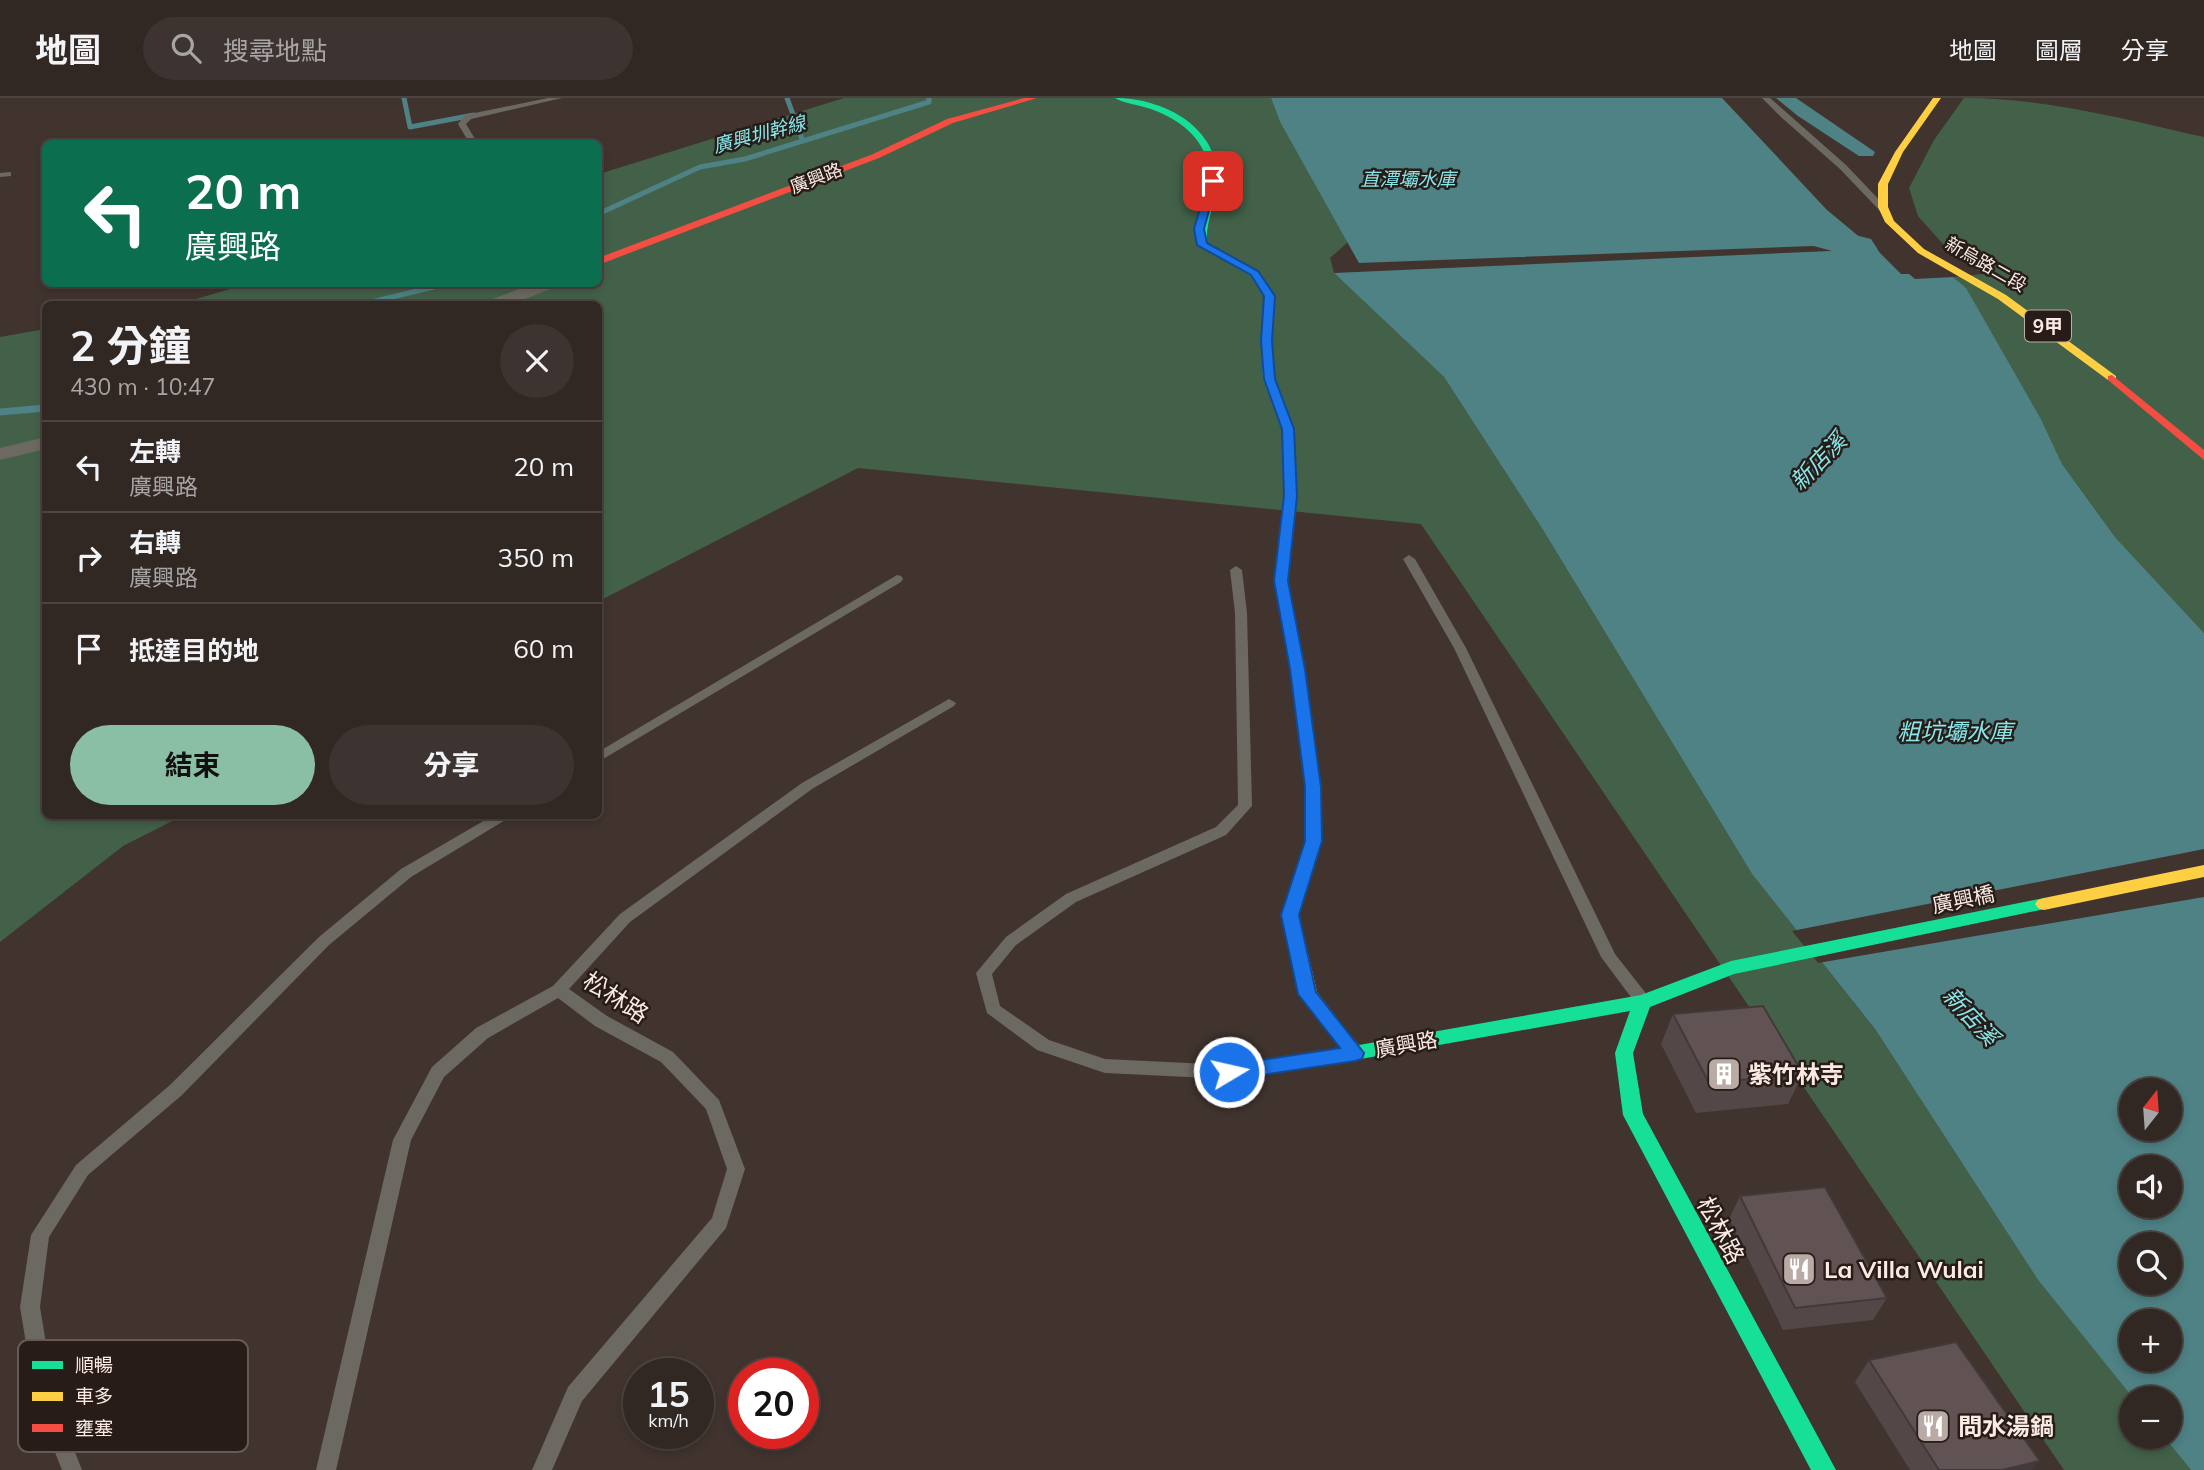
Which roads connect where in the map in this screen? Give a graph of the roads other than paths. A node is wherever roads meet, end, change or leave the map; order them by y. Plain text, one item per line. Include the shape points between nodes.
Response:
1 (558, 98) edge
2 (1033, 98) edge
3 (1119, 98) edge
4 (1766, 98) edge
5 (1937, 98) edge
6 (472, 140) edge
7 (1884, 210) junction
8 (602, 260) edge
9 (540, 287) edge
10 (504, 301) edge
11 (42, 444) edge
12 (0, 454) edge
13 (2204, 456) edge
14 (1409, 559) dead end
15 (1236, 570) dead end
16 (897, 579) dead end
17 (949, 703) dead end
18 (602, 756) edge
19 (497, 819) edge
20 (2204, 871) edge
21 (1731, 968) joint
22 (559, 990) junction
23 (1643, 1002) junction
24 (1355, 1053) junction
25 (35, 1340) edge
26 (65, 1452) edge
27 (72, 1470) edge
28 (326, 1470) edge
29 (542, 1470) edge
30 (1824, 1470) edge

1 - 6 lane via 468,117 462,124
2 - 8 street, 廣興路 via 950,121 876,156
3 - 24 street, 廣興路 via 1148,103 1201,133 1212,150 1213,181 1199,229 1202,245 1254,273 1270,296 1269,379 1288,429 1291,496 1281,581 1313,787 1313,841 1290,915 1308,994
4 - 7 lane
5 - 7 street via 1882,185
7 - 13 street, 新烏路二段 / 9甲 via 1904,237 2056,332
9 - 10 street
11 - 12 street
14 - 23 lane via 1460,648 1609,957
15 - 24 lane via 1245,806 1221,831 1071,898 1011,941 984,974 993,1009 1043,1045 1105,1066 1229,1072
16 - 18 lane
17 - 22 lane via 807,786 625,918
19 - 25 lane via 406,873 324,941 176,1090 82,1170 40,1235 30,1307
20 - 21 street, 廣興橋
21 - 23 street, 廣興路
22 - 28 lane, 松林路 via 482,1033 438,1072 402,1140
22 - 29 lane, 松林路 via 601,1021 667,1057 713,1105 736,1170 720,1222 575,1394
23 - 24 street, 廣興路
23 - 30 street, 松林路 via 1624,1053 1633,1115
26 - 27 lane

